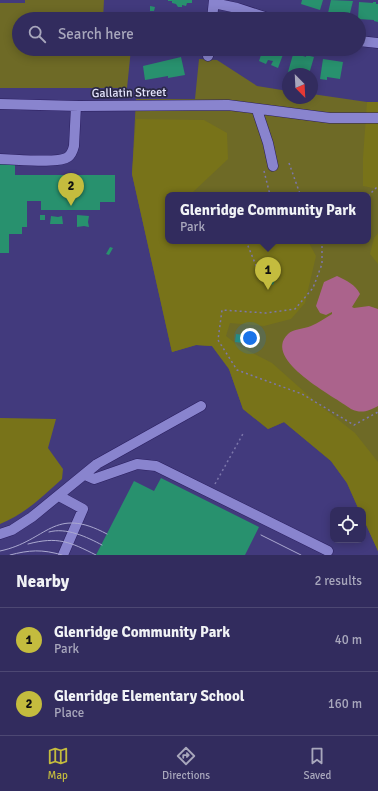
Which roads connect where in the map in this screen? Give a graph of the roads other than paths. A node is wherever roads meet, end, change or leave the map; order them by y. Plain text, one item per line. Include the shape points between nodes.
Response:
1 (214, 2) edge
2 (213, 12) edge
3 (249, 12) edge
4 (366, 42) edge
5 (378, 43) edge
6 (0, 104) edge
7 (76, 106) junction
8 (257, 110) junction
9 (378, 118) edge
10 (0, 159) edge
11 (269, 169) road end
12 (201, 406) dead end
13 (85, 475) junction
14 (59, 496) junction
15 (0, 534) edge
16 (328, 551) dead end
17 (63, 555) edge

1 - 2 street
1 - 3 street
4 - 5 street
6 - 7 street, Gallatin Street
7 - 8 street, Gallatin Street via 228,105
7 - 10 street via 74,146 67,158 50,161
8 - 9 street, Gallatin Street via 330,118
8 - 11 street via 268,144
12 - 13 street via 97,464
13 - 14 street
13 - 16 street via 94,479 137,464 156,466
14 - 15 street via 12,530
14 - 17 street via 83,509

